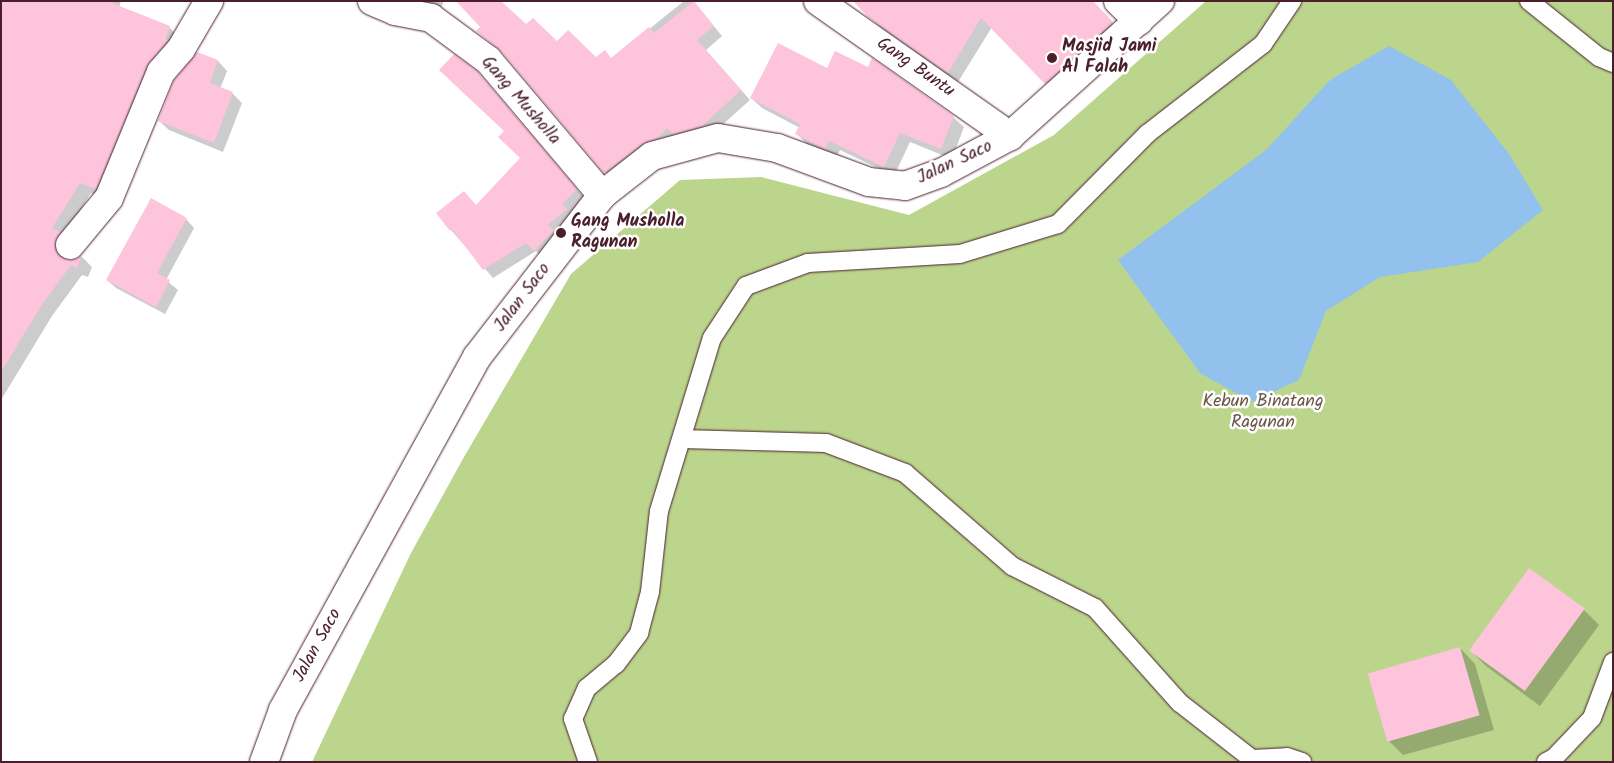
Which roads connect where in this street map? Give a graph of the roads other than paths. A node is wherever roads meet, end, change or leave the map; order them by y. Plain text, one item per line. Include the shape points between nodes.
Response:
1 (209, 1) edge
2 (372, 1) edge
3 (818, 1) edge
4 (1118, 1) edge
5 (1160, 1) edge
6 (1292, 1) edge
7 (1529, 1) edge
8 (1139, 21) junction
9 (1613, 63) edge
10 (1010, 136) junction
11 (602, 196) junction
12 (70, 246) dead end
13 (682, 439) junction
14 (1613, 662) edge
15 (1251, 760) edge
16 (264, 762) edge
17 (588, 762) edge
18 (1302, 762) edge
19 (1546, 762) edge

1 - 12 main road via 181,49 161,72 109,198
2 - 11 main road, Gang Musholla via 395,11 431,18 488,60
3 - 10 main road, Gang Buntu
4 - 8 main road
5 - 8 main road, Jalan Saco
6 - 13 lane via 1263,44 1147,134 1058,224 960,254 808,262 746,286 712,338
7 - 9 lane via 1599,56
8 - 10 main road, Jalan Saco
10 - 11 main road, Jalan Saco via 942,173 905,186 869,182 777,148 718,138 652,156
11 - 16 main road, Jalan Saco via 477,357 283,710
13 - 15 lane via 826,443 905,473 1012,566 1095,608 1180,703
13 - 17 lane via 659,511 650,592 639,633 616,664 587,688 573,719
14 - 19 lane via 1592,718 1554,758
15 - 18 lane via 1287,757

